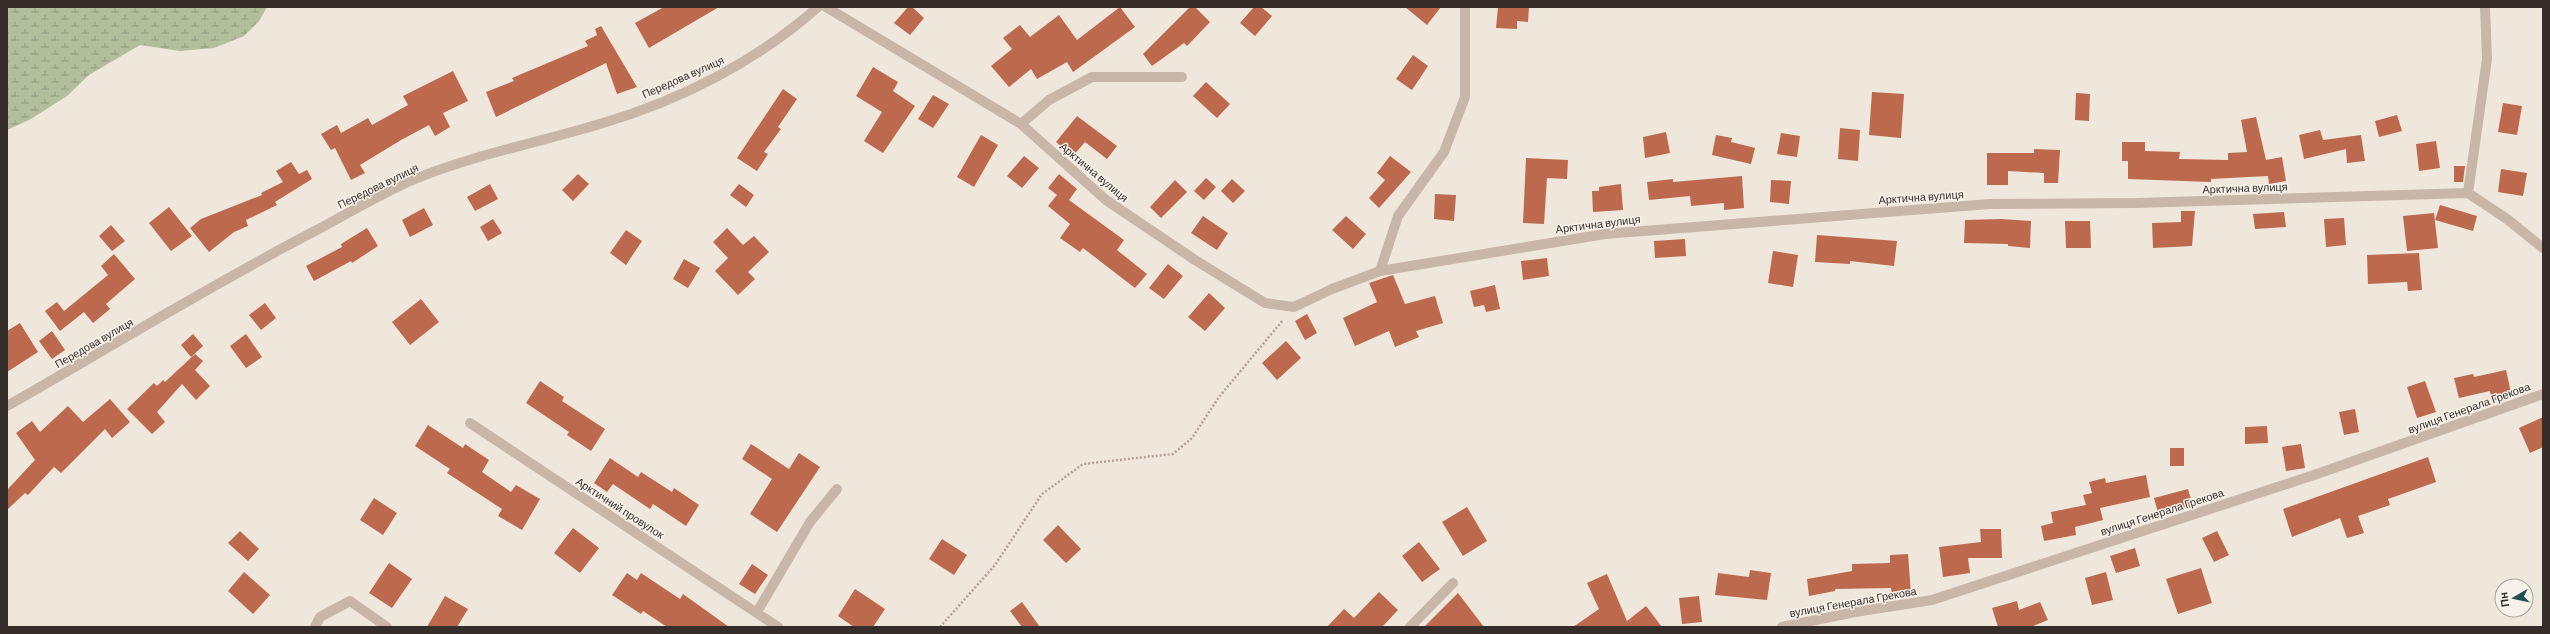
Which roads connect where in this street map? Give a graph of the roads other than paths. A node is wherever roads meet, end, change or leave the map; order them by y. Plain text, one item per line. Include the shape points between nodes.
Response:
1 (818, 7) edge
2 (826, 7) edge
3 (1465, 7) edge
4 (2484, 7) edge
5 (1182, 77) dead end
6 (1022, 124) junction
7 (2468, 192) junction
8 (2543, 248) edge
9 (1380, 271) junction
10 (2543, 394) edge
11 (7, 406) edge
12 (470, 423) dead end
13 (837, 489) dead end
14 (1453, 583) dead end
15 (757, 612) junction
16 (315, 627) edge
17 (387, 627) edge
18 (778, 627) edge
19 (1410, 627) edge
20 (1782, 627) edge

1 - 11 street, Передова вулиця via 788,34 743,63 682,93 606,123 447,168 385,194 250,265
2 - 6 street, Арктична вулиця
3 - 9 street via 1465,97 1444,152 1398,216
4 - 7 street via 2487,59
5 - 6 street via 1092,77 1049,100
6 - 9 street, Арктична вулиця via 1106,200 1265,303 1294,307
7 - 8 street
7 - 9 street, Арктична вулиця via 2136,203 1990,204 1605,234
10 - 20 street, вулиця Генерала Грекова via 2317,474 1932,600
12 - 15 street, Арктичний провулок
13 - 15 street via 810,522
14 - 19 street
15 - 18 street, Арктичний провулок
16 - 17 street via 320,617 350,601

